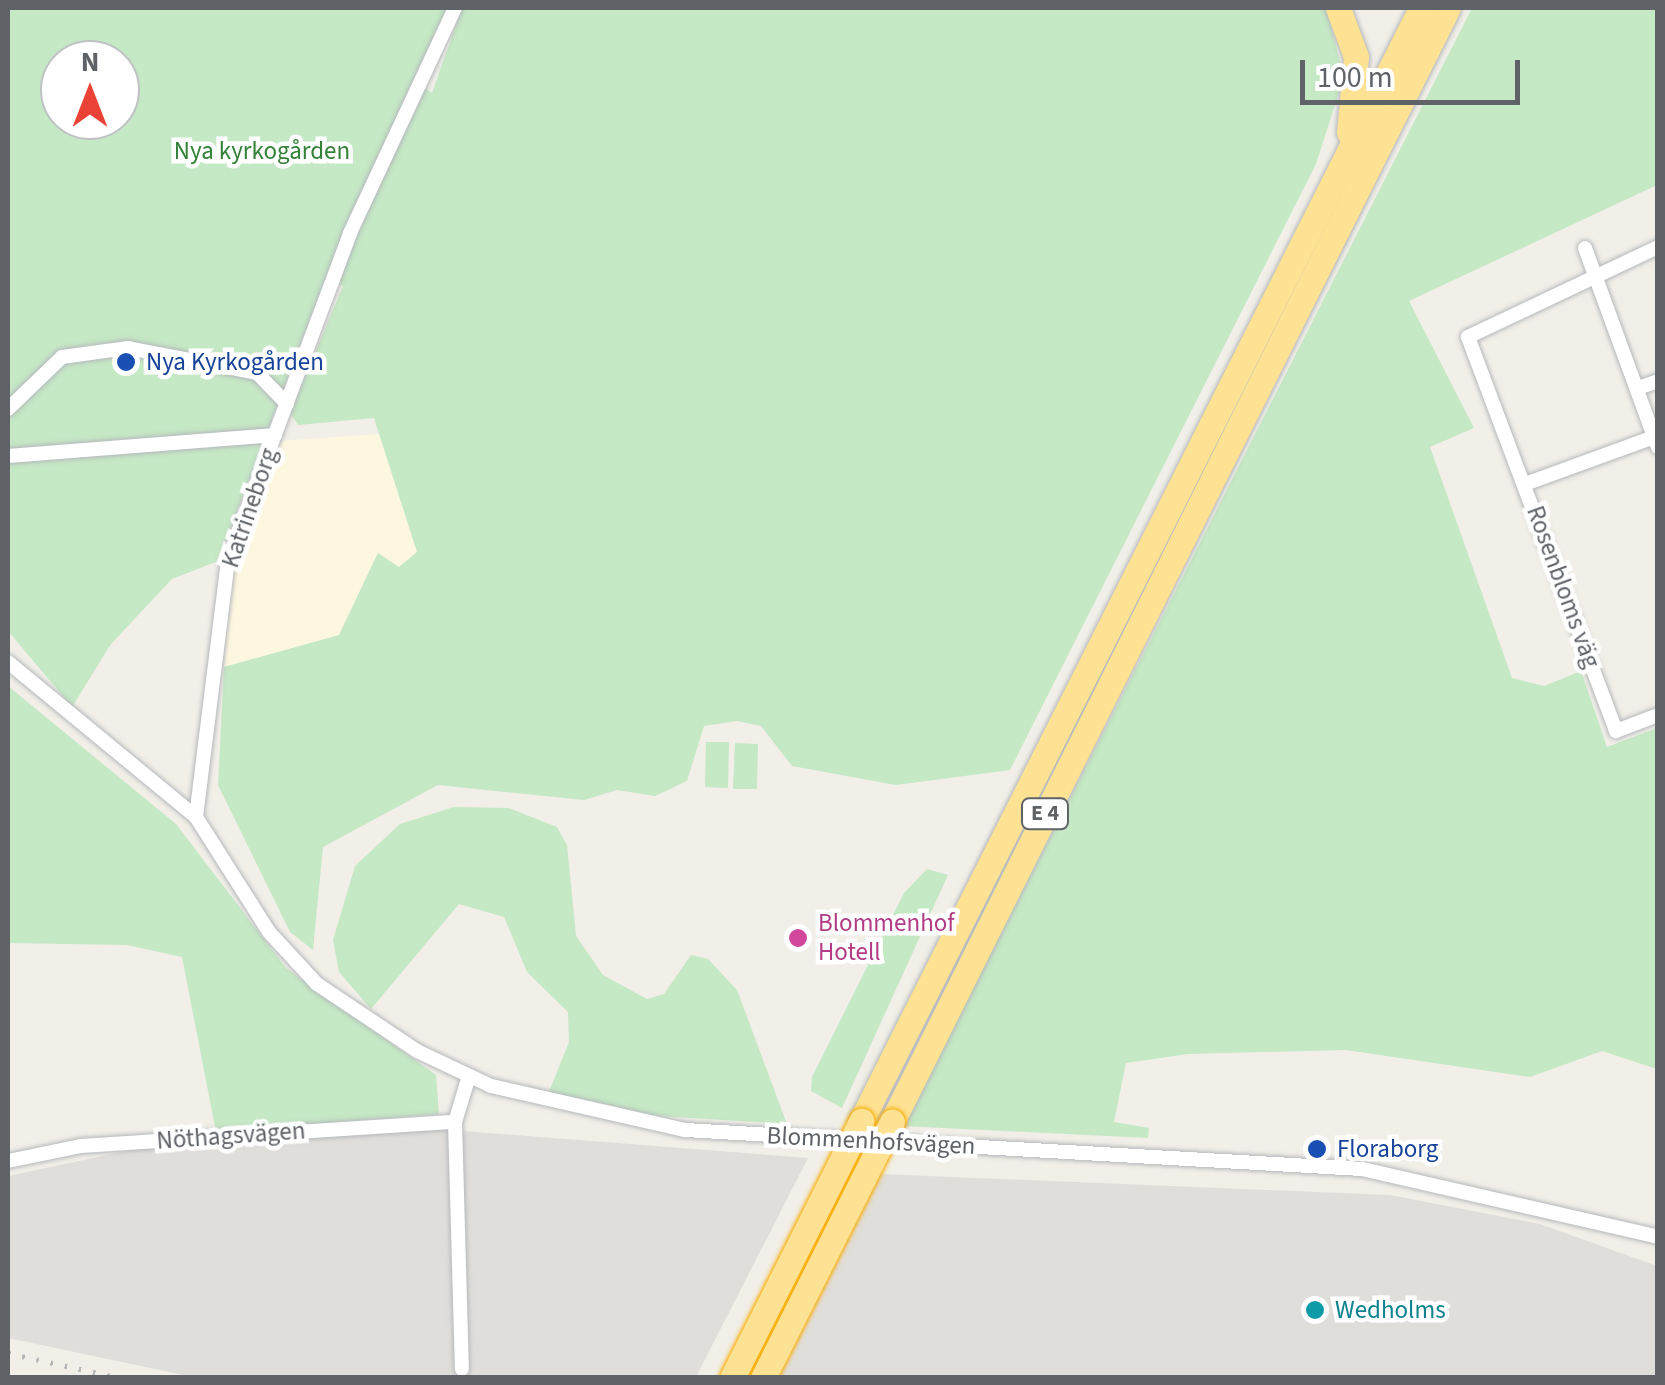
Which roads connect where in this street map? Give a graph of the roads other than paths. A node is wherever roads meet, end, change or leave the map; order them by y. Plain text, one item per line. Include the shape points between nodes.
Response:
1 (455, 8) edge
2 (1338, 8) edge
3 (1421, 8) edge
4 (1448, 8) edge
5 (1344, 162) junction
6 (1658, 247) edge
7 (1586, 248) dead end
8 (1596, 276) junction
9 (1658, 380) edge
10 (1638, 388) junction
11 (287, 404) junction
12 (8, 409) edge
13 (275, 435) junction
14 (1656, 442) edge
15 (8, 456) edge
16 (1525, 484) junction
17 (8, 662) edge
18 (1658, 715) edge
19 (196, 818) junction
20 (469, 1076) junction
21 (455, 1122) junction
22 (8, 1161) edge
23 (1658, 1237) edge
24 (462, 1369) dead end
25 (732, 1378) edge
26 (763, 1378) edge

1 - 11 street, Katrineborg via 350,234
2 - 5 highway via 1357,77
3 - 5 highway, E 4
4 - 26 highway, E 4, bridge
5 - 25 highway, E 4, bridge
6 - 8 street, Rosenbloms väg
7 - 8 street
8 - 10 street
8 - 16 street, Rosenbloms väg via 1468,337
9 - 10 street
10 - 14 street
11 - 12 street via 257,373 112,349 62,357
11 - 13 street, Katrineborg
13 - 15 street
13 - 19 street, Katrineborg via 226,580
14 - 16 street, Rosenbloms väg
16 - 18 street, Rosenbloms väg via 1616,731
17 - 19 street, Blommenhofsvägen
19 - 20 street, Blommenhofsvägen via 290,960 373,1024
20 - 21 street
20 - 23 street, Blommenhofsvägen via 665,1128 1362,1169
21 - 22 street, Nöthagsvägen via 81,1146
21 - 24 street

